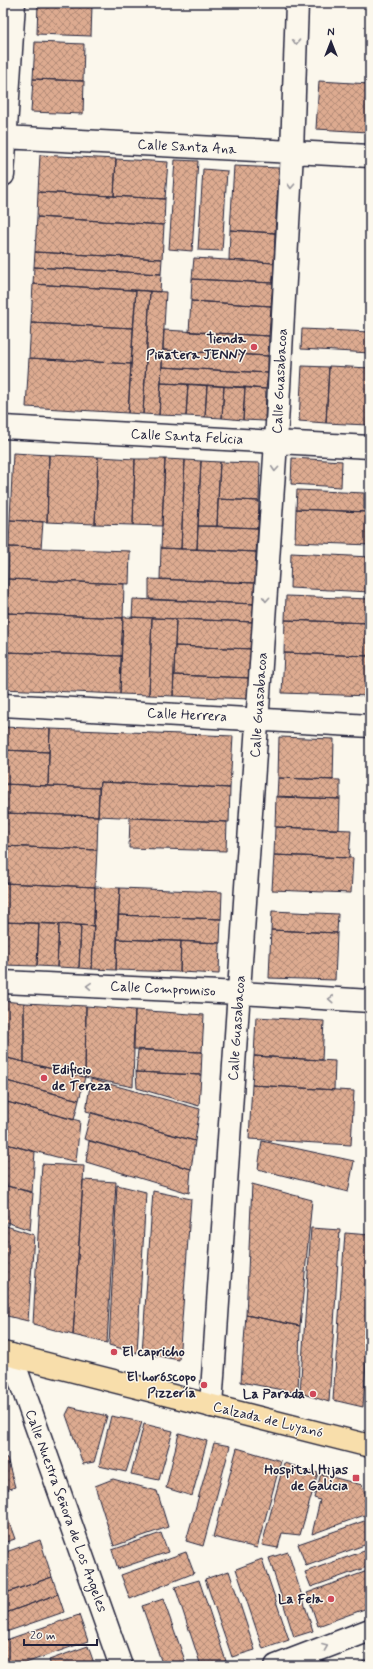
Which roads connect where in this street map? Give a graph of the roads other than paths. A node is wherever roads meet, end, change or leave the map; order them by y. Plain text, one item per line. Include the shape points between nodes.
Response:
1 (14, 3) edge
2 (297, 3) edge
3 (4, 137) edge
4 (292, 152) junction
5 (370, 156) edge
6 (3, 175) edge
7 (3, 427) edge
8 (276, 442) junction
9 (370, 447) edge
10 (3, 705) edge
11 (259, 720) junction
12 (370, 726) edge
13 (3, 982) edge
14 (240, 993) junction
15 (370, 1001) edge
16 (7, 1354) edge
17 (211, 1406) junction
18 (370, 1446) edge
19 (370, 1630) edge
20 (121, 1666) edge
21 (276, 1666) edge

1 - 3 street
2 -> 4 street, Calle Guasabacoa
3 - 4 street, Calle Santa Ana
3 - 6 street
4 - 5 street, Calle Santa Ana
4 -> 8 street, Calle Guasabacoa
7 - 8 street, Calle Santa Felicia
8 - 9 street, Calle Santa Felicia
8 -> 11 street, Calle Guasabacoa
10 - 11 street, Calle Herrera
11 - 12 street, Calle Herrera
11 - 14 street, Calle Guasabacoa
14 -> 13 street, Calle Compromiso
15 -> 14 street, Calle Compromiso
14 - 17 street, Calle Guasabacoa
16 - 17 main road, Calzada de Luyanó
16 - 20 street, Calle Nuestra Señora de Los Angeles
17 - 18 main road, Calzada de Luyanó
21 -> 19 street

